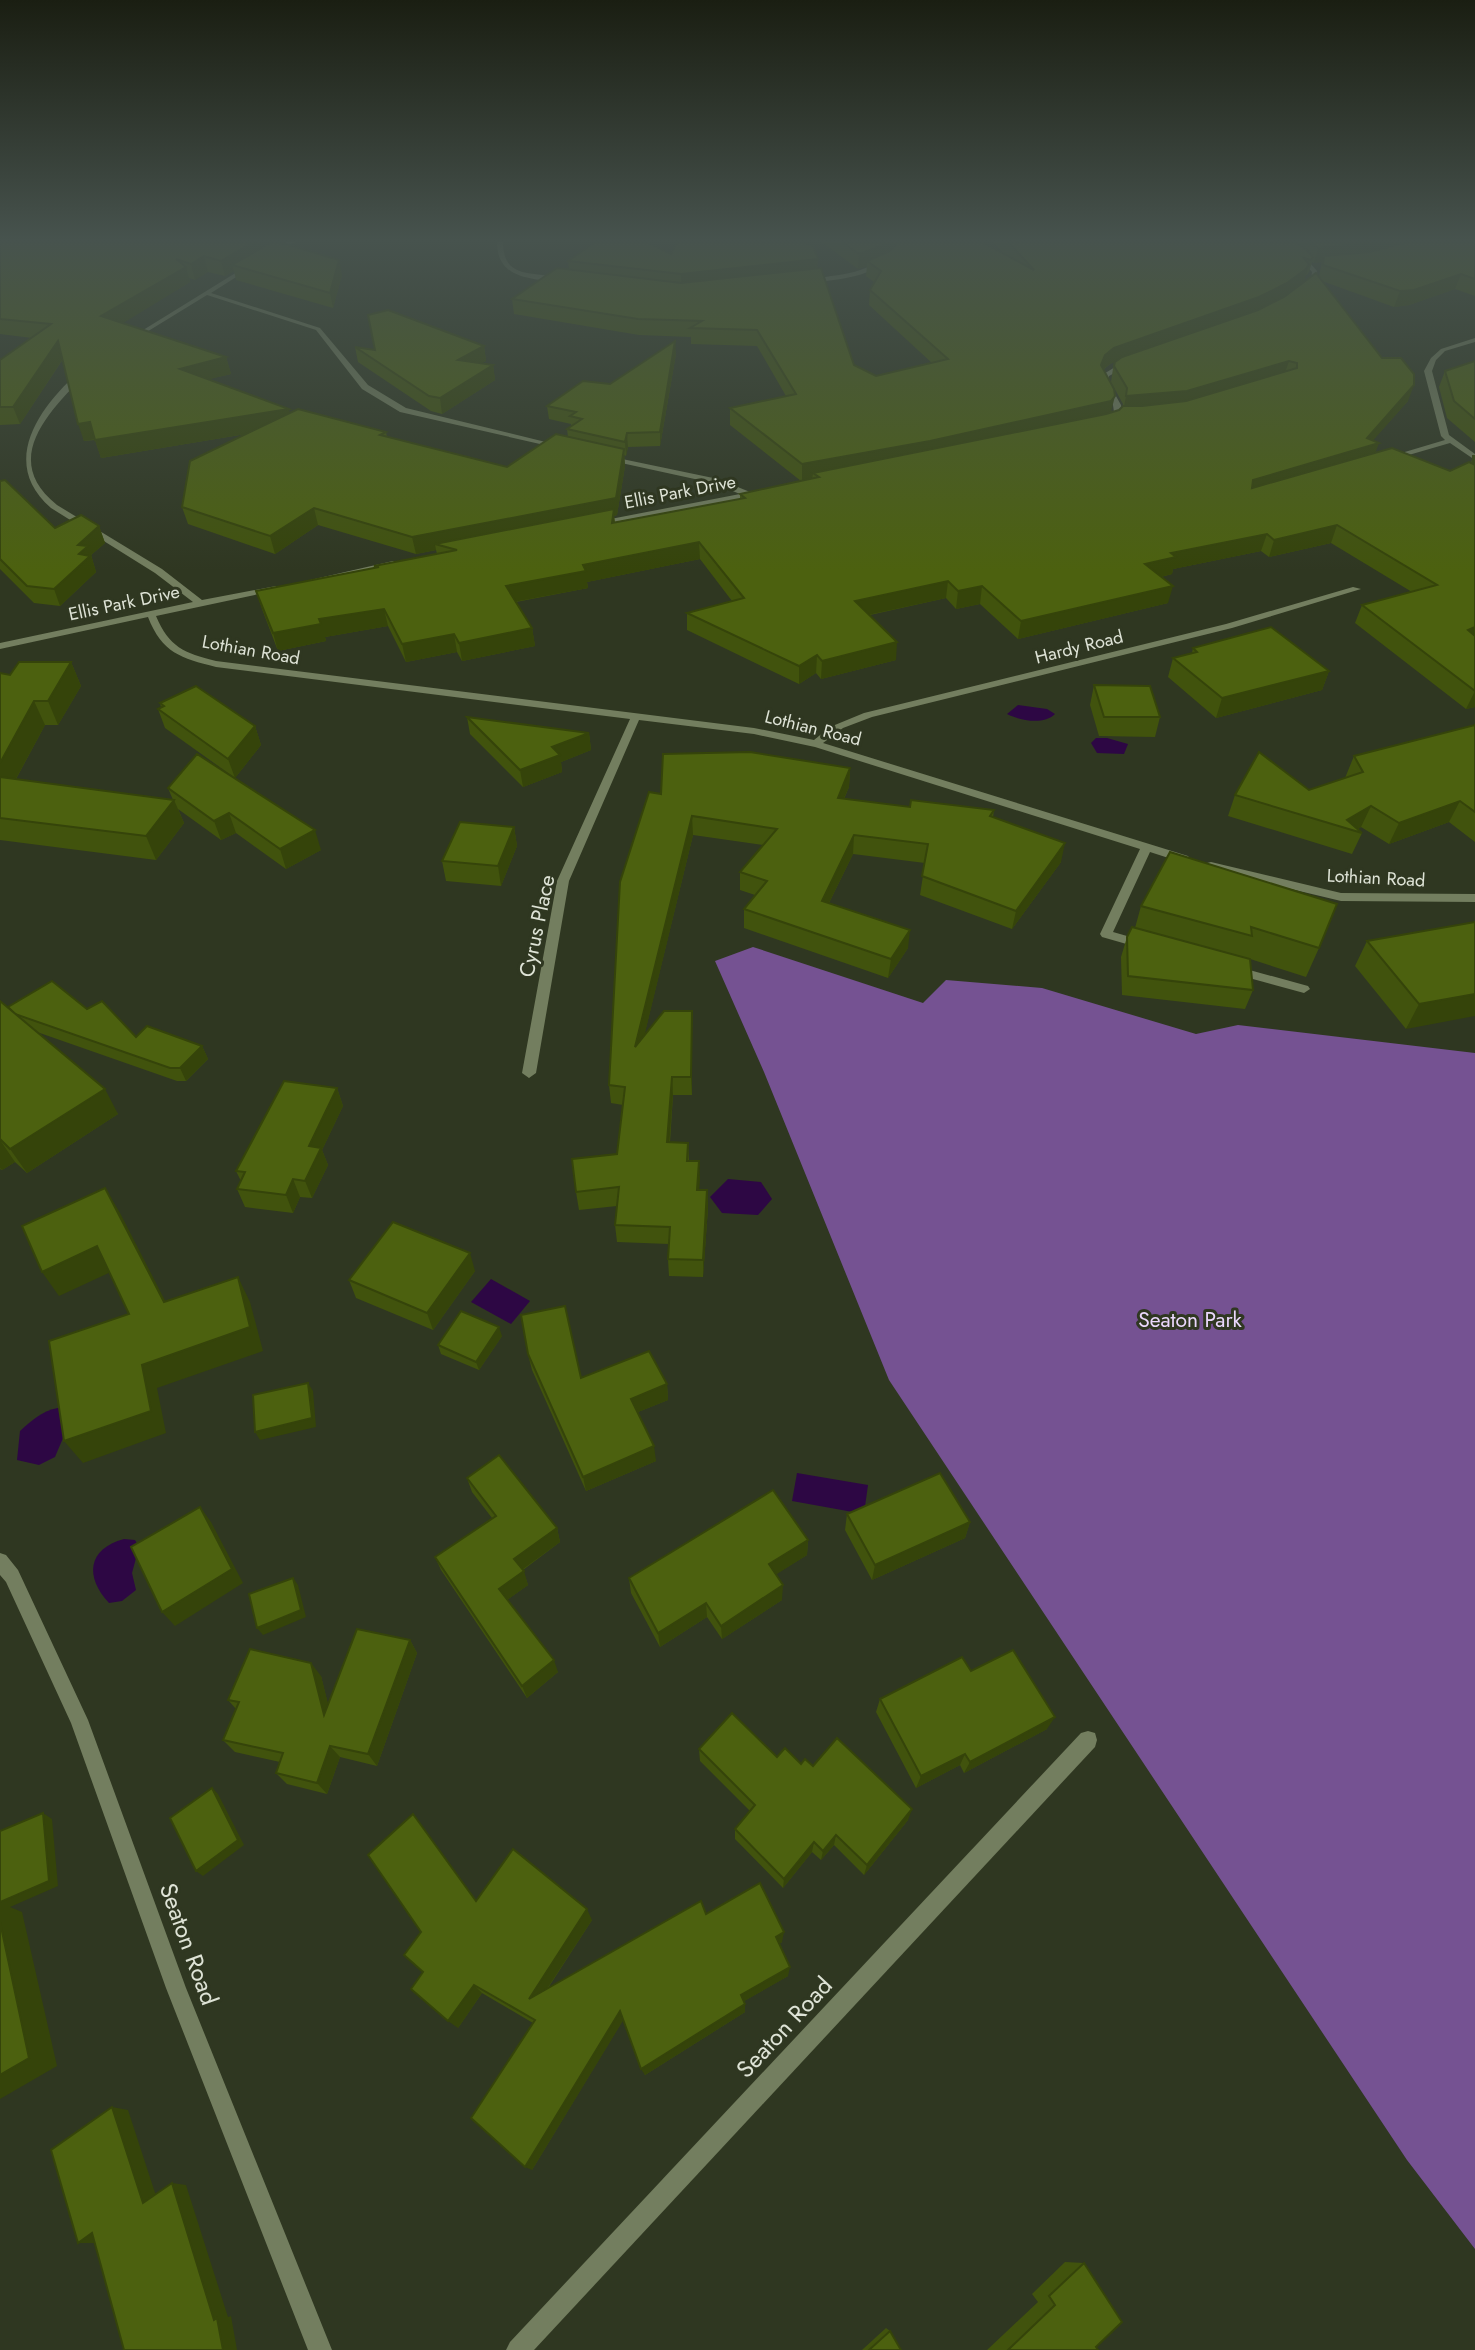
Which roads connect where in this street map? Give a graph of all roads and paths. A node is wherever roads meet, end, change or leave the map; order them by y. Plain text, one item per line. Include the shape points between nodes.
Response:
1 (336, 352) edge
2 (1441, 352) edge
3 (1132, 361) edge
4 (89, 369) edge
5 (1117, 417) junction
6 (1129, 418) edge
7 (1094, 429) edge
8 (1450, 441) junction
9 (566, 448) edge
10 (593, 454) edge
11 (1475, 458) edge
12 (1384, 461) edge
13 (772, 491) edge
14 (750, 495) junction
15 (588, 526) edge
16 (408, 561) edge
17 (304, 582) edge
18 (279, 587) edge
19 (1356, 589) dead end
20 (199, 603) junction
21 (151, 614) junction
22 (0, 646) edge
23 (636, 716) junction
24 (817, 744) junction
25 (1146, 848) junction
26 (1475, 898) edge
27 (1159, 948) edge
28 (1225, 967) edge
29 (1304, 989) dead end
30 (529, 1073) dead end
31 (0, 1562) edge
32 (1088, 1740) dead end
33 (320, 2350) edge
34 (518, 2350) edge

1 - 9 street via 365,387 403,410
2 - 8 street via 1428,371 1441,428
3 - 5 street via 1106,375 1104,382 1117,405
4 - 20 street via 40,419 27,447 27,476 46,499 172,580
5 - 6 street
5 - 7 street
8 - 11 street
8 - 12 street
10 - 14 street via 715,481
13 - 14 street, Ellis Park Drive
14 - 15 street, Ellis Park Drive
16 - 17 street
18 - 20 street, Ellis Park Drive
19 - 24 street, Hardy Road via 1229,626 868,715 830,730
20 - 21 street, Ellis Park Drive
21 - 22 street, Ellis Park Drive
21 - 23 street, Lothian Road via 167,646 216,664
23 - 24 street, Lothian Road
23 - 30 street, Cyrus Place via 564,881
24 - 25 street, Lothian Road
25 - 26 street, Lothian Road via 1341,897
25 - 27 street via 1106,934
28 - 29 street
31 - 33 street, Seaton Road via 12,1576 79,1720 176,1987
32 - 34 street, Seaton Road

